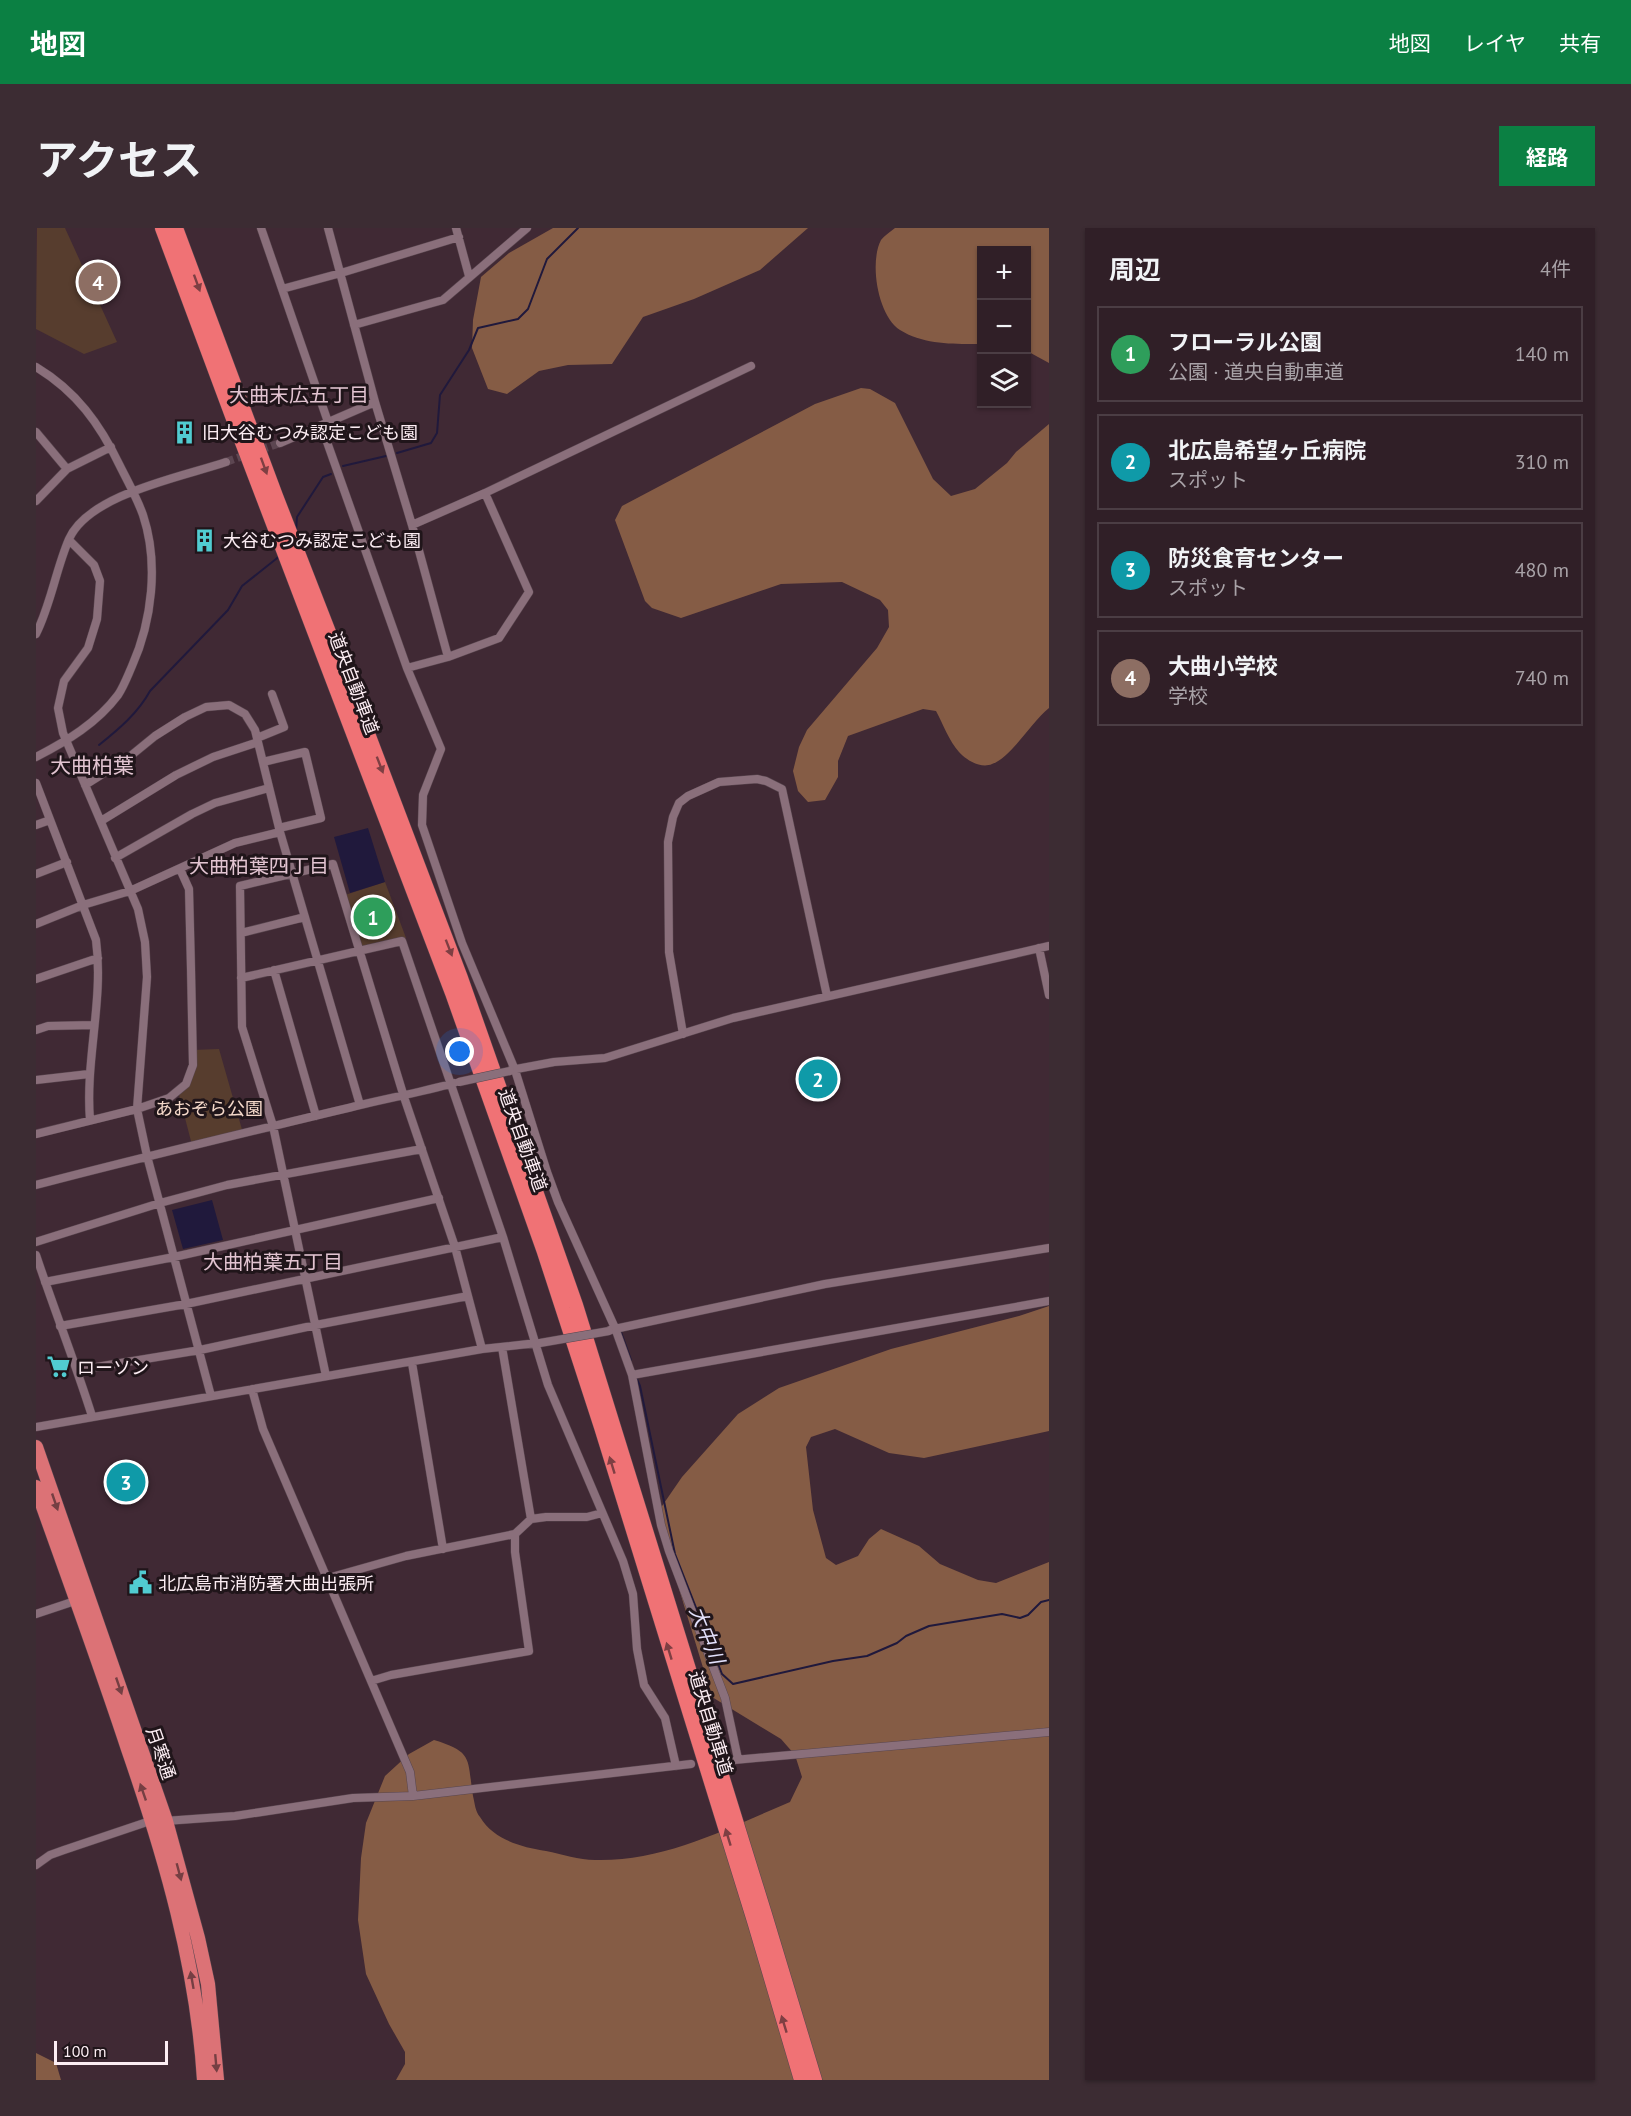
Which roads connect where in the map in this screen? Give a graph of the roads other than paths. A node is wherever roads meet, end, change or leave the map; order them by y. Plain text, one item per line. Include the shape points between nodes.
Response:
1 (162, 228) edge
2 (176, 228) edge
3 (261, 228) edge
4 (328, 228) edge
5 (456, 228) edge
6 (527, 228) edge
7 (459, 237) junction
8 (341, 273) junction
9 (469, 276) junction
10 (282, 289) junction
11 (354, 325) junction
12 (751, 366) dead end
13 (36, 368) edge
14 (375, 402) junction
15 (324, 423) junction
16 (36, 432) edge
17 (280, 443) tunnel mouth
18 (111, 447) junction
19 (226, 462) tunnel mouth
20 (67, 469) junction
21 (133, 492) junction
22 (485, 493) junction
23 (36, 500) edge
24 (412, 525) junction
25 (69, 540) junction
26 (36, 634) edge
27 (448, 657) junction
28 (407, 668) junction
29 (272, 694) dead end
30 (258, 740) junction
31 (66, 741) junction
32 (36, 757) edge
33 (263, 762) junction
34 (36, 783) edge
35 (85, 785) junction
36 (270, 788) junction
37 (50, 820) junction
38 (101, 820) junction
39 (36, 825) edge
40 (280, 830) junction
41 (115, 858) junction
42 (67, 862) junction
43 (180, 869) junction
44 (292, 873) junction
45 (36, 874) edge
46 (130, 891) junction
47 (83, 905) junction
48 (305, 917) junction
49 (36, 924) edge
50 (241, 933) junction
51 (1049, 946) edge
52 (1040, 948) junction
53 (359, 950) junction
54 (98, 958) junction
55 (318, 960) junction
56 (274, 970) junction
57 (241, 978) junction
58 (36, 979) edge
59 (1049, 995) edge
60 (826, 996) junction
61 (94, 1025) junction
62 (36, 1030) edge
63 (683, 1034) junction
64 (512, 1070) junction
65 (89, 1074) junction
66 (36, 1080) edge
67 (454, 1083) junction
68 (404, 1097) junction
69 (360, 1105) junction
70 (137, 1109) junction
71 (316, 1116) junction
72 (90, 1120) junction
73 (273, 1126) junction
74 (36, 1134) edge
75 (422, 1149) junction
76 (147, 1156) junction
77 (284, 1175) junction
78 (36, 1185) edge
79 (439, 1198) junction
80 (160, 1203) junction
81 (296, 1230) junction
82 (503, 1237) junction
83 (36, 1242) edge
84 (455, 1247) junction
85 (1049, 1248) edge
86 (36, 1255) edge
87 (174, 1257) junction
88 (306, 1277) junction
89 (45, 1282) junction
90 (468, 1296) junction
91 (1049, 1301) edge
92 (186, 1304) junction
93 (316, 1325) junction
94 (60, 1326) junction
95 (612, 1329) junction
96 (537, 1343) junction
97 (502, 1347) junction
98 (482, 1349) junction
99 (200, 1350) junction
100 (412, 1363) junction
101 (78, 1370) junction
102 (632, 1375) junction
103 (326, 1376) junction
104 (252, 1389) junction
105 (211, 1396) junction
106 (92, 1416) junction
107 (36, 1427) edge
108 (36, 1447) edge
109 (36, 1487) edge
110 (602, 1513) junction
111 (531, 1519) junction
112 (516, 1534) junction
113 (443, 1549) junction
114 (328, 1578) junction
115 (82, 1598) junction
116 (36, 1614) edge
117 (371, 1681) junction
118 (1049, 1732) edge
119 (738, 1759) junction
120 (723, 1761) dead end
121 (692, 1764) dead end
122 (676, 1766) junction
123 (413, 1796) junction
124 (159, 1821) junction
125 (36, 1865) edge
126 (204, 2080) edge
127 (218, 2080) edge
128 (801, 2080) edge
129 (814, 2080) edge

128 -> 1 highway, 道央自動車道 via 544,1252 452,993
2 -> 129 highway, 道央自動車道 via 460,978 564,1271
3 - 10 street
4 - 8 street
5 - 7 street
6 - 9 street
7 - 8 street
7 - 9 street
8 - 10 street
8 - 11 street
9 - 11 street via 443,300
10 - 15 street
11 - 14 street
12 - 22 street
13 - 18 street via 62,386 95,420
14 - 15 street
14 - 24 street
15 - 17 street
15 - 28 street
16 - 20 street
18 - 20 street
18 - 21 street
19 - 21 street
20 - 23 street
21 - 25 street via 102,505 84,519
21 - 31 street via 144,516 150,552 152,588 146,627 119,694 98,717
22 - 24 street
22 - 27 street via 529,591 499,639
24 - 27 street
25 - 26 street
25 - 31 street via 94,565 100,581 97,619 88,648 64,681 58,708
27 - 28 street
28 - 64 street via 441,749 423,795 422,825 462,943
29 - 30 street via 284,727
30 - 33 street
30 - 35 street via 245,714 229,705 206,707 155,736
30 - 38 street via 176,775
31 - 32 street
31 - 35 street
33 - 36 street
33 - 40 street via 305,752 308,763 321,818
34 - 37 street
35 - 38 street
36 - 40 street
36 - 41 street via 214,803
37 - 39 street
37 - 42 street
38 - 41 street
40 - 43 street via 236,843
40 - 44 street
41 - 46 street
42 - 45 street
42 - 47 street
43 - 46 street
43 - 70 street via 189,888 193,1065 186,1084 169,1098
44 - 48 street
44 - 50 street via 240,886
44 - 53 street via 333,864
46 - 47 street
46 - 70 street via 145,942 147,977
47 - 49 street
47 - 54 street
48 - 50 street
48 - 55 street
50 - 57 street
51 - 52 street
52 - 59 street
52 - 60 street
53 - 55 street
53 - 67 street via 402,941
53 - 68 street
54 - 58 street
54 - 61 street
55 - 56 street
55 - 69 street
56 - 57 street
56 - 71 street
57 - 73 street via 242,1027
60 - 63 street
60 - 63 street via 782,789 757,779 719,782 679,803 668,842 669,952
61 - 62 street
61 - 65 street
63 - 64 street via 604,1058
64 - 67 street, bridge
64 - 95 street via 558,1202
65 - 66 street
65 - 72 street
67 - 68 street
67 - 82 street
68 - 69 street
68 - 75 street
69 - 71 street
70 - 72 street
70 - 76 street
71 - 73 street
72 - 74 street
73 - 76 street
73 - 77 street
75 - 77 street
75 - 79 street
76 - 78 street
76 - 80 street
77 - 80 street
77 - 81 street
79 - 81 street
79 - 84 street
80 - 83 street
80 - 87 street
81 - 87 street
81 - 88 street
82 - 84 street
82 - 96 street
84 - 88 street
84 - 90 street
85 - 95 street via 825,1284
86 - 89 street
87 - 89 street
87 - 92 street
88 - 92 street
88 - 93 street
89 - 94 street
90 - 93 street
90 - 98 street
91 - 102 street
92 - 94 street
92 - 99 street
93 - 99 street
93 - 103 street
94 - 101 street
95 - 96 street, bridge
95 - 102 street
96 - 97 street
96 - 110 street via 548,1385
97 - 98 street
97 - 111 street
98 - 100 street
99 - 101 street
99 - 105 street
100 - 103 street
100 - 113 street
101 - 106 street
102 - 119 street via 669,1551 725,1698
103 - 104 street
104 - 105 street
104 - 114 street via 262,1429
105 - 106 street
106 - 107 street
108 -> 115 highway, 月寒通
109 - 115 highway, 月寒通
110 - 111 street
110 - 122 street via 633,1594 644,1685 664,1718
111 - 112 street
112 - 113 street
112 - 117 street via 515,1552 530,1651
113 - 114 street
114 - 117 street
115 - 116 street
115 - 124 highway, 月寒通
117 - 123 street via 410,1772
118 - 119 street
119 - 120 street
121 - 122 street
122 - 123 street
123 - 124 street via 353,1798 235,1816
124 - 125 street via 50,1855
126 -> 124 highway, 月寒通 via 185,1937
124 -> 127 highway, 月寒通 via 198,1938 208,1984

